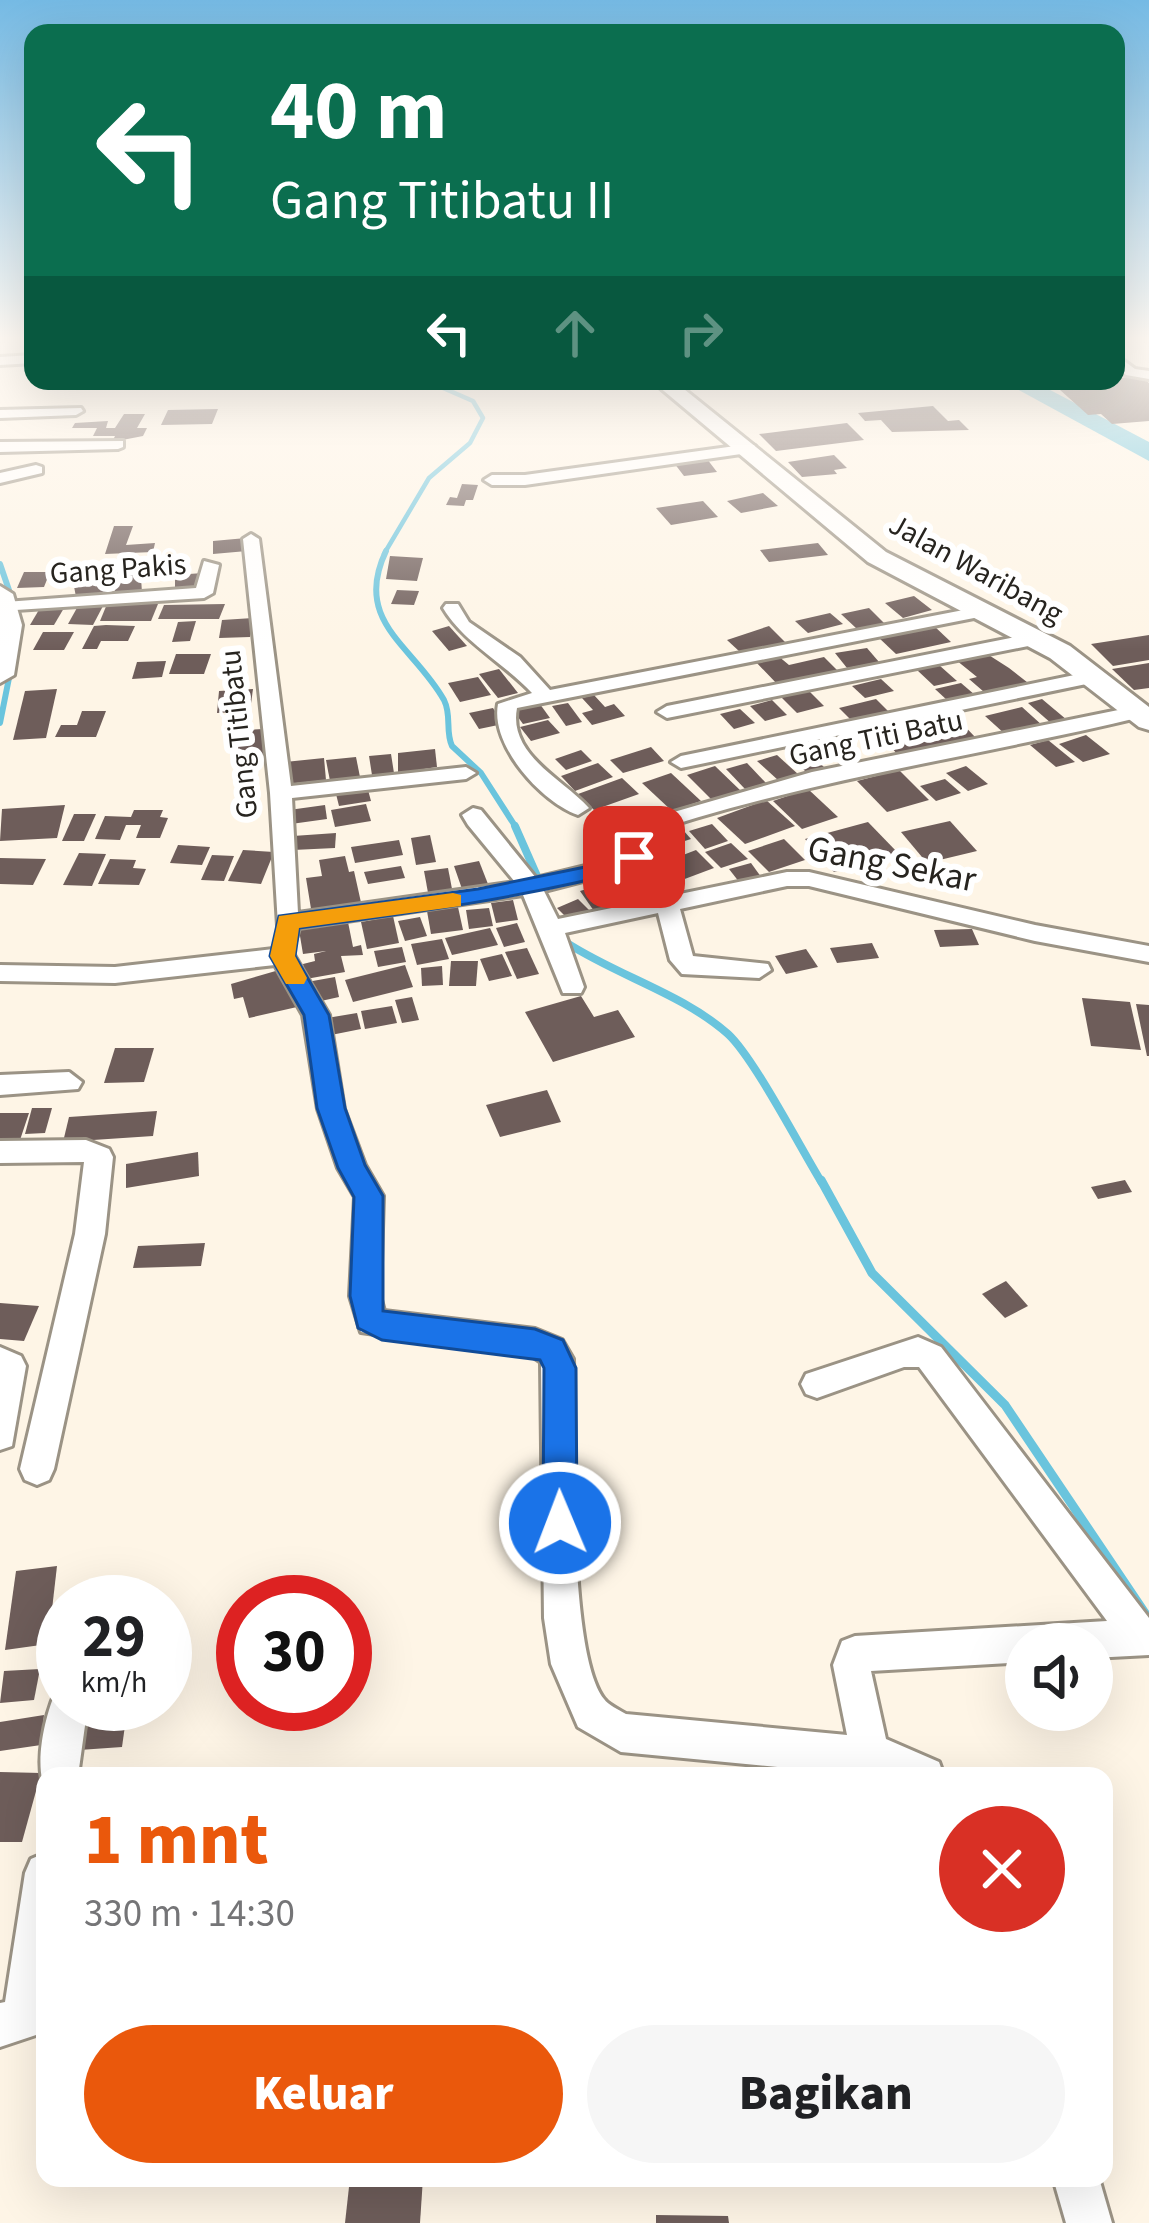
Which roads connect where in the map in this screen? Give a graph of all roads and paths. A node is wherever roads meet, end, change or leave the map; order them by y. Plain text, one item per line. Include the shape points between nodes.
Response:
1 (741, 442) edge
2 (118, 444) dead end
3 (0, 447) edge
4 (750, 449) junction
5 (36, 470) dead end
6 (0, 478) edge
7 (492, 480) dead end
8 (251, 539) dead end
9 (210, 565) dead end
10 (7, 608) edge
11 (452, 608) dead end
12 (980, 612) junction
13 (1036, 639) junction
14 (0, 675) edge
15 (1094, 676) junction
16 (545, 696) junction
17 (667, 712) dead end
18 (1144, 716) edge
19 (681, 762) dead end
20 (466, 773) dead end
21 (281, 794) junction
22 (578, 808) dead end
23 (473, 815) dead end
24 (538, 884) junction
25 (667, 904) junction
26 (288, 922) junction
27 (557, 926) junction
28 (1149, 955) edge
29 (282, 956) junction
30 (759, 970) dead end
31 (0, 973) edge
32 (572, 987) dead end
33 (69, 1082) dead end
34 (0, 1084) edge
35 (0, 1152) edge
36 (4, 1372) edge
37 (817, 1384) dead end
38 (0, 1435) edge
39 (38, 1469) dead end
40 (1144, 1636) edge
41 (65, 1731) edge
42 (871, 1756) junction
43 (60, 1767) edge
44 (909, 1767) edge
45 (36, 1914) edge
46 (12, 2022) edge
47 (1079, 2187) edge
48 (1089, 2223) edge

1 - 4 street, Jalan Waribang
2 - 3 street
4 - 7 street
4 - 12 street, Jalan Waribang via 878,556
5 - 6 street
8 - 21 street, Gang Titibatu
9 - 10 street, Gang Pakis via 204,593
10 - 14 street
11 - 16 street
12 - 13 street, Jalan Waribang
12 - 16 street
13 - 15 street, Jalan Waribang
13 - 17 street
15 - 18 street, Jalan Waribang
15 - 19 street
16 - 22 street via 506,706 507,734
18 - 24 street, Gang Titi Batu via 825,778 628,832 619,840 633,862
20 - 21 street
21 - 26 street, Gang Titibatu
23 - 24 street via 488,844
24 - 26 street
24 - 27 street
25 - 27 street, Gang Sekar
25 - 28 street, Gang Sekar via 809,879
25 - 30 street via 691,968
26 - 29 street, Gang Titibatu
27 - 32 street
29 - 31 street via 115,975
29 - 42 street via 316,1015 331,1108 369,1196 365,1296 372,1323 535,1342 557,1359 562,1618 569,1664 591,1714 621,1733
33 - 34 street
35 - 39 street via 99,1157
36 - 38 street
37 - 40 street via 904,1353 930,1357
40 - 42 street via 855,1654
41 - 43 street
42 - 44 street
45 - 46 street
47 - 48 street

